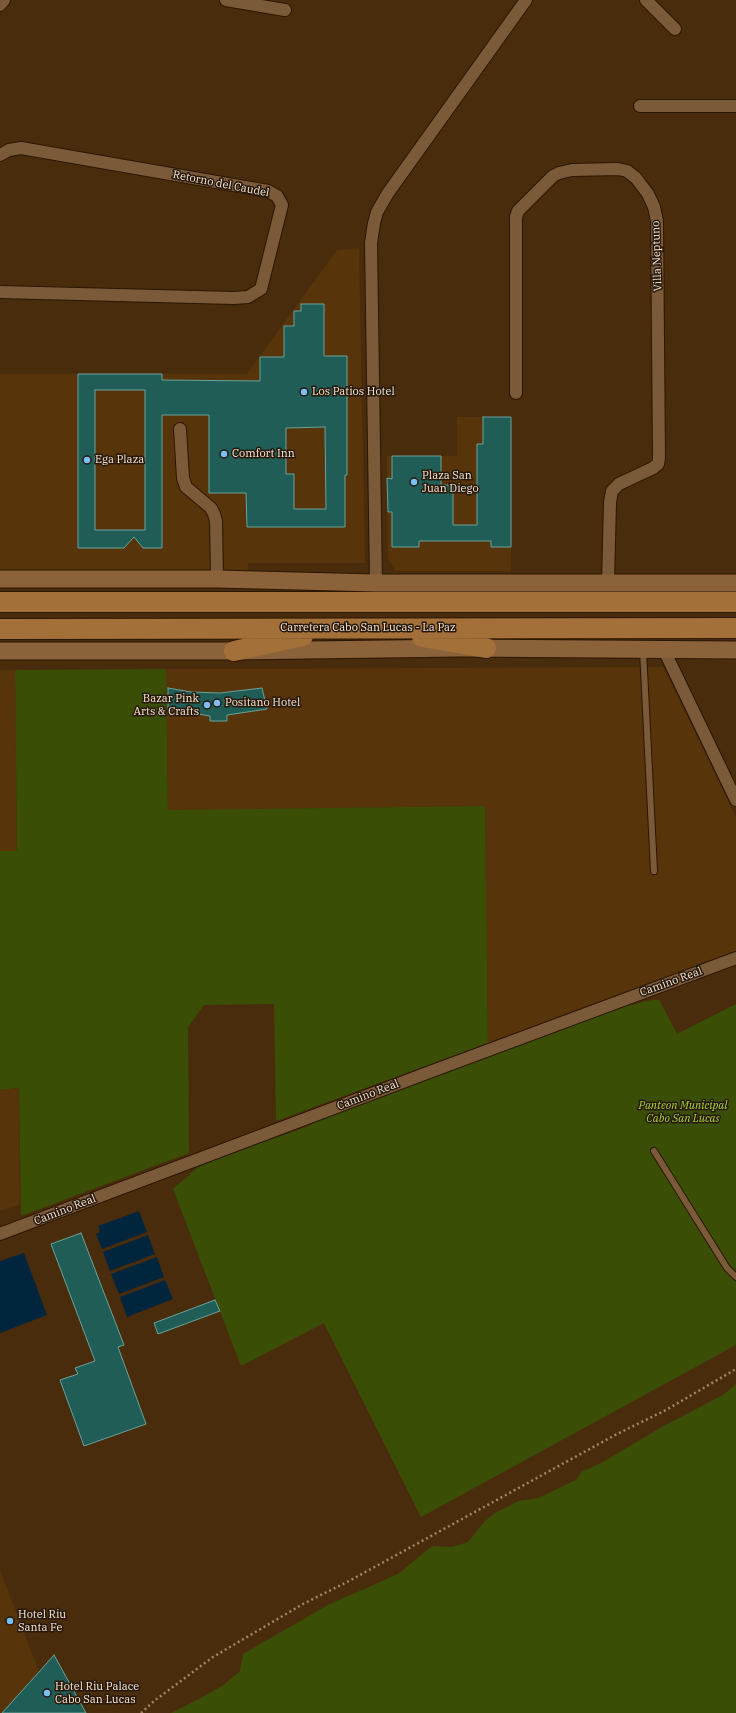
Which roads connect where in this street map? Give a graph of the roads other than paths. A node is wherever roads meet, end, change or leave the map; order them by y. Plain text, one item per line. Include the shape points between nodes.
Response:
1 (4, 0) edge
2 (226, 0) edge
3 (526, 0) edge
4 (646, 0) edge
5 (0, 5) edge
6 (285, 10) dead end
7 (675, 29) dead end
8 (640, 106) dead end
9 (736, 106) edge
10 (0, 155) edge
11 (0, 292) edge
12 (516, 393) dead end
13 (180, 429) dead end
14 (217, 579) junction
15 (0, 580) edge
16 (376, 583) junction
17 (608, 583) junction
18 (736, 583) edge
19 (0, 599) edge
20 (0, 602) edge
21 (21, 602) junction
22 (736, 602) edge
23 (0, 628) edge
24 (341, 628) junction
25 (369, 628) junction
26 (736, 628) edge
27 (486, 648) junction
28 (643, 650) junction
29 (664, 650) junction
30 (736, 650) edge
31 (0, 651) edge
32 (234, 651) junction
33 (736, 800) edge
34 (654, 871) dead end
35 (736, 958) edge
36 (654, 1151) dead end
37 (0, 1234) edge
38 (736, 1277) edge

1 - 5 street
2 - 6 street
3 - 16 street via 388,193 374,223 370,243
4 - 7 street
8 - 9 street
10 - 11 street, Retorno del Caudel via 21,148 260,190 277,196 282,205 261,289 248,297
12 - 17 street, Villa Neptuno via 518,211 552,176 567,170 627,171 648,194 657,221 659,458 658,464 653,468 619,484 612,491
13 - 14 street via 183,478 186,487 211,508 216,521
14 - 15 main road
14 - 16 main road
16 - 17 main road
17 - 18 main road
19 - 21 highway
20 - 21 highway
21 - 22 highway
23 - 24 highway, Carretera Cabo San Lucas - La Paz
24 - 25 highway, Carretera Cabo San Lucas - La Paz
24 - 32 highway
25 - 26 highway, Carretera Cabo San Lucas - La Paz
25 - 27 highway
27 - 28 main road
27 - 32 main road
28 - 29 main road
28 - 34 lane
29 - 30 main road
29 - 33 street
31 - 32 main road
35 - 37 street, Camino Real
36 - 38 lane via 727,1268

